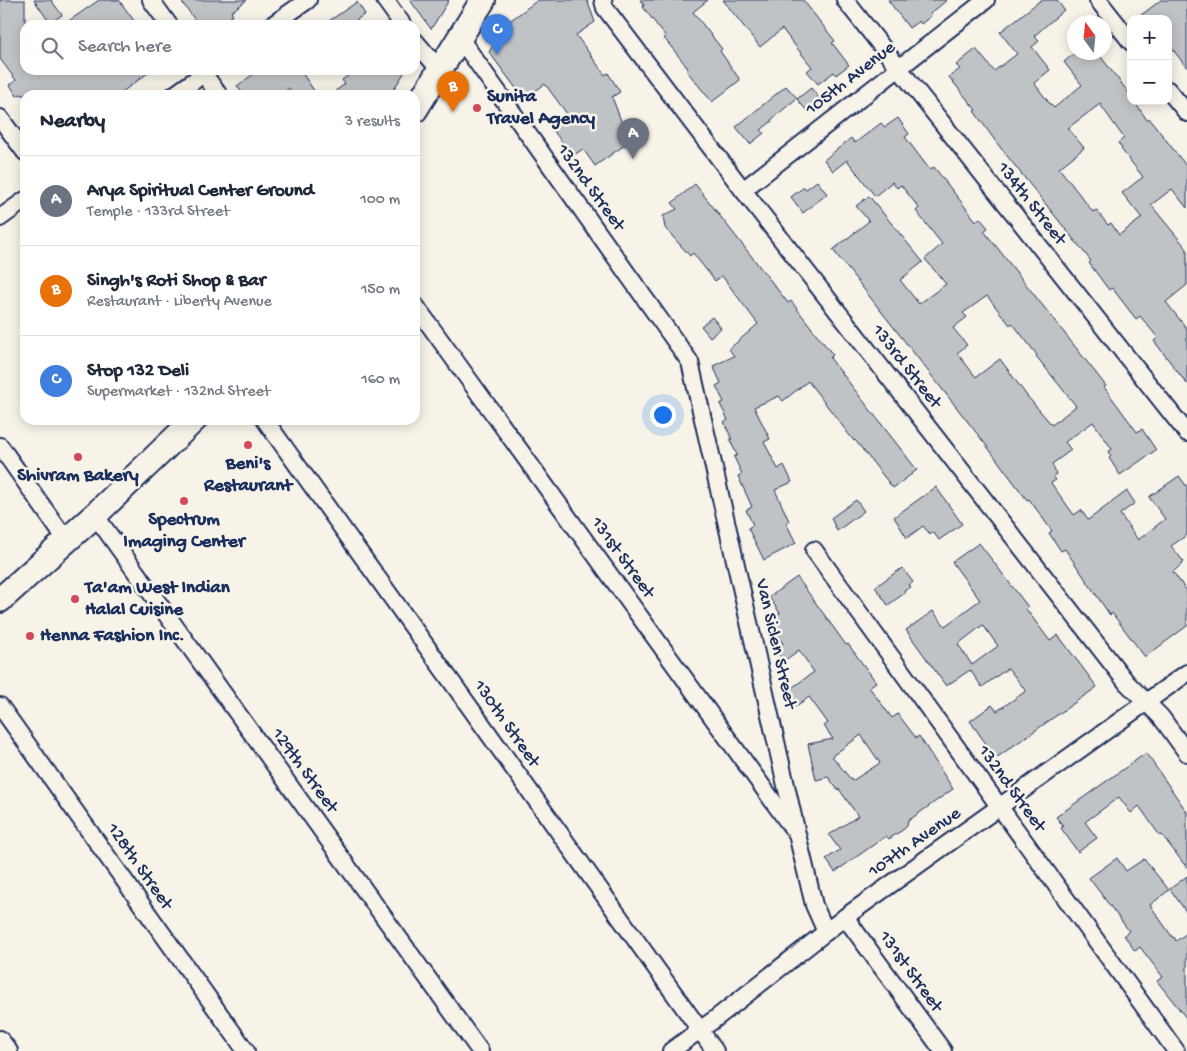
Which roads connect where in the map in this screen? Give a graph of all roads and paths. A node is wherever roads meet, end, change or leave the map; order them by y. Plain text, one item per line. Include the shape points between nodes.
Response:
1 (151, 0) edge
2 (308, 0) edge
3 (385, 0) edge
4 (483, 0) edge
5 (603, 0) edge
6 (845, 0) edge
7 (986, 0) edge
8 (1098, 0) edge
9 (165, 20) edge
10 (279, 20) edge
11 (399, 20) edge
12 (1127, 37) edge
13 (459, 38) junction
14 (420, 47) edge
15 (898, 67) junction
16 (439, 69) junction
17 (200, 75) edge
18 (207, 75) edge
19 (180, 90) edge
20 (216, 90) edge
21 (1172, 95) edge
22 (420, 101) edge
23 (1187, 114) edge
24 (0, 118) edge
25 (20, 145) edge
26 (743, 190) junction
27 (20, 204) edge
28 (0, 218) edge
29 (420, 312) edge
30 (690, 362) joint
31 (189, 425) edge
32 (269, 425) edge
33 (1187, 433) edge
34 (0, 446) edge
35 (95, 515) junction
36 (66, 540) junction
37 (814, 550) dead end
38 (0, 600) edge
39 (1187, 673) edge
40 (1146, 702) junction
41 (0, 706) edge
42 (1187, 753) edge
43 (1000, 807) junction
44 (797, 834) junction
45 (845, 917) junction
46 (826, 932) junction
47 (700, 1030) junction
48 (0, 1039) edge
49 (9, 1051) edge
50 (246, 1051) edge
51 (480, 1051) edge
52 (671, 1051) edge
53 (715, 1051) edge
54 (943, 1051) edge
55 (1176, 1051) edge

1 - 9 street
2 - 10 street
3 - 11 street
4 - 13 street
5 - 26 street, 133rd Street via 605,8
6 - 15 street, 134th Street
7 - 15 street, 105th Avenue
8 - 12 street
13 - 16 street
13 - 30 street, 132nd Street
14 - 16 street
15 - 26 street, 105th Avenue
15 - 33 street, 134th Street
16 - 22 street
17 - 19 street
18 - 20 street
21 - 23 street
24 - 25 street
26 - 40 street, 133rd Street via 1127,684
27 - 28 street
29 - 44 street, 131st Street
30 - 44 street, Van Siclen Street
31 - 35 street
32 - 47 street, 130th Street
34 - 36 street
35 - 36 street
35 - 51 street, 129th Street
36 - 38 street
37 - 43 street, 132nd Street
39 - 40 street, 107th Avenue
40 - 42 street, 133rd Street
40 - 43 street, 107th Avenue
41 - 50 street, 128th Street
43 - 45 street, 107th Avenue
43 - 55 street, 132nd Street
44 - 46 street, Van Siclen Street via 814,905
45 - 46 street, 107th Avenue
45 - 54 street, 131st Street
46 - 47 street, 107th Avenue
47 - 52 street, 107th Avenue
47 - 53 street, 130th Street
48 - 49 street

